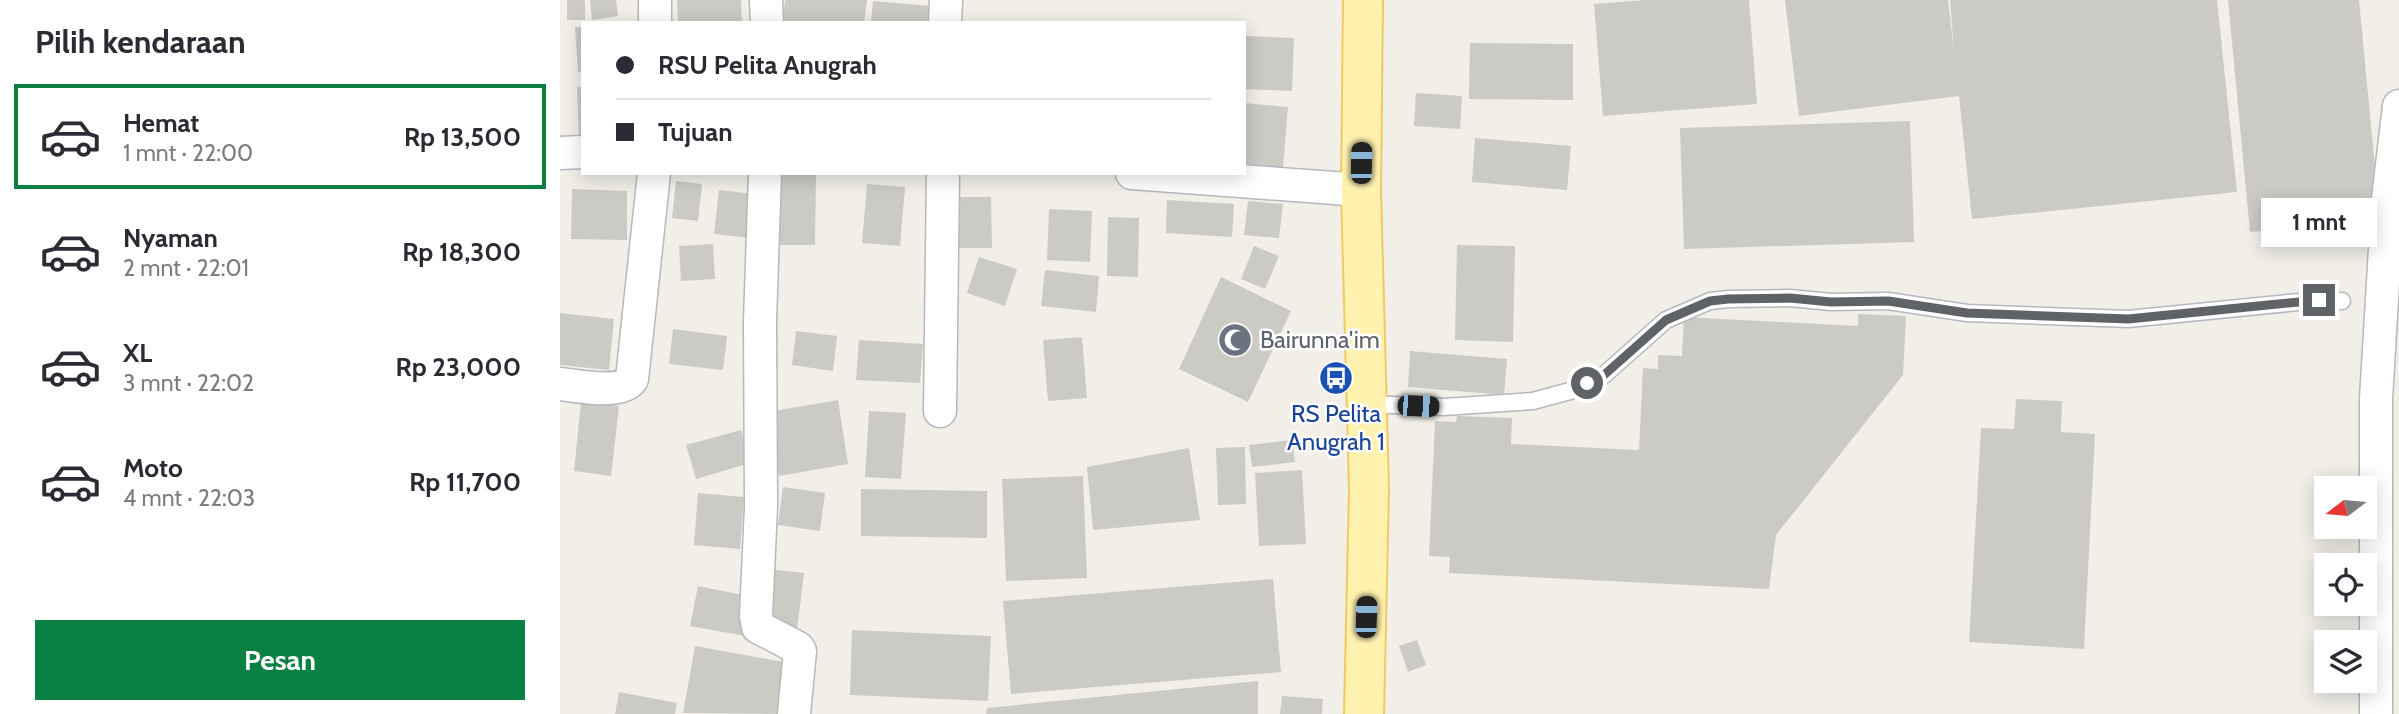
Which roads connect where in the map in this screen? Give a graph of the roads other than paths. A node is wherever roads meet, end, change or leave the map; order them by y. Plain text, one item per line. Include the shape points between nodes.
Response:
1 (655, 0) edge
2 (766, 0) edge
3 (946, 0) edge
4 (1363, 0) edge
5 (655, 21) edge
6 (767, 21) edge
7 (945, 21) edge
8 (2399, 106) edge
9 (581, 152) edge
10 (560, 153) edge
11 (654, 175) edge
12 (765, 175) edge
13 (943, 175) edge
14 (1159, 175) edge
15 (1361, 190) junction
16 (2342, 301) dead end
17 (560, 384) edge
18 (1366, 404) junction
19 (940, 411) dead end
20 (794, 714) edge
21 (1364, 714) edge
22 (2376, 714) edge

1 - 5 street
2 - 6 street
3 - 7 street
4 - 15 main road
8 - 22 street via 2388,199 2376,400
9 - 10 street
11 - 17 street via 632,379 614,388
12 - 20 street via 756,616 758,627 800,651
13 - 19 street
14 - 15 street
15 - 18 main road
16 - 18 lane via 2128,319 1967,313 1888,301 1728,299 1710,301 1666,320 1604,375 1570,391 1533,401 1444,407
18 - 21 main road via 1369,489

